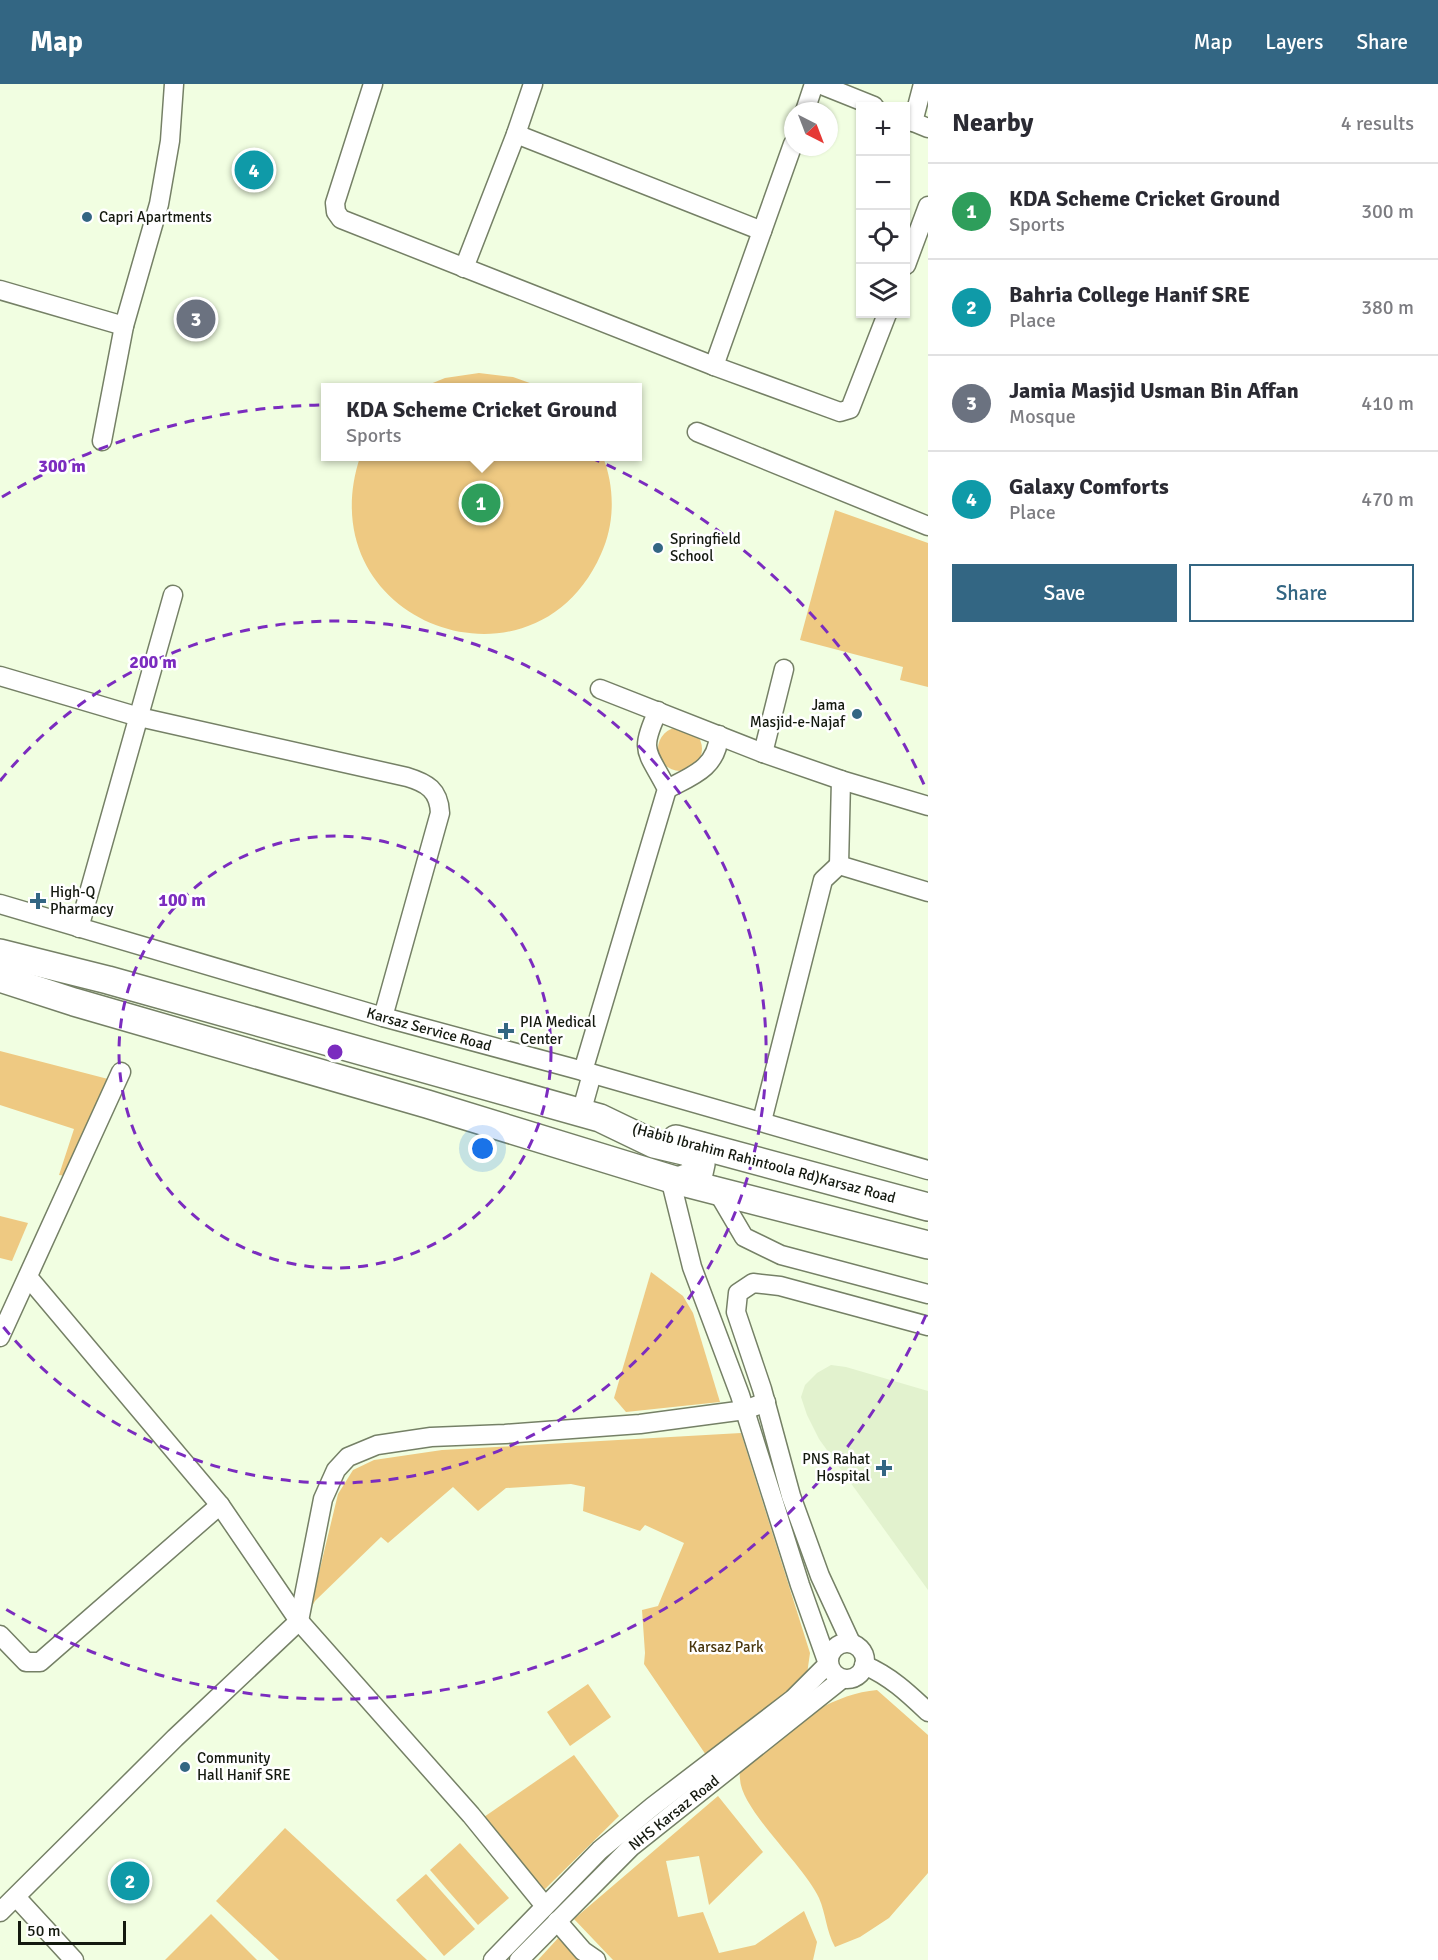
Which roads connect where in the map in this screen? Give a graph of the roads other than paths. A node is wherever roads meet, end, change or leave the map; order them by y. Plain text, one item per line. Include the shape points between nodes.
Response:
1 (174, 84) edge
2 (373, 84) edge
3 (532, 84) edge
4 (814, 84) edge
5 (819, 84) edge
6 (923, 84) edge
7 (807, 102) edge
8 (864, 102) edge
9 (916, 123) edge
10 (516, 134) junction
11 (789, 156) edge
12 (928, 206) edge
13 (762, 231) junction
14 (906, 264) edge
15 (464, 268) junction
16 (0, 290) edge
17 (885, 318) edge
18 (124, 326) junction
19 (714, 366) junction
20 (698, 432) dead end
21 (102, 441) dead end
22 (928, 526) edge
23 (172, 595) dead end
24 (784, 669) dead end
25 (0, 676) edge
26 (600, 689) dead end
27 (658, 711) junction
28 (139, 717) junction
29 (719, 735) junction
30 (763, 753) junction
31 (841, 780) junction
32 (667, 789) junction
33 (928, 806) edge
34 (839, 865) junction
35 (928, 892) edge
36 (0, 904) edge
37 (79, 927) junction
38 (0, 941) edge
39 (0, 953) edge
40 (0, 978) edge
41 (108, 980) junction
42 (0, 986) edge
43 (74, 1002) junction
44 (383, 1017) junction
45 (121, 1072) dead end
46 (588, 1072) junction
47 (591, 1116) junction
48 (762, 1121) junction
49 (701, 1164) junction
50 (928, 1170) edge
51 (674, 1180) junction
52 (717, 1191) junction
53 (928, 1208) edge
54 (928, 1245) edge
55 (28, 1277) junction
56 (928, 1294) edge
57 (928, 1326) edge
58 (0, 1337) edge
59 (766, 1402) junction
60 (745, 1410) junction
61 (220, 1505) junction
62 (820, 1576) junction
63 (800, 1585) junction
64 (299, 1621) junction
65 (0, 1635) edge
66 (851, 1643) junction
67 (828, 1664) junction
68 (864, 1665) junction
69 (843, 1679) junction
70 (928, 1712) edge
71 (16, 1897) junction
72 (545, 1906) junction
73 (0, 1912) edge
74 (557, 1921) junction
75 (74, 1960) edge
76 (493, 1960) edge
77 (519, 1960) edge
78 (596, 1960) edge

1 - 18 street via 170,141 159,204
2 - 15 street via 335,203 336,212 341,219
3 - 10 street
4 - 7 street
5 - 8 street
6 - 9 street
10 - 13 street
10 - 15 street
11 - 13 street
12 - 14 street
13 - 19 street
15 - 19 street
16 - 18 street
17 - 19 street via 850,409 845,412
18 - 21 street
20 - 22 street
23 - 28 street
24 - 30 street
25 - 28 street
26 - 27 street
27 - 29 street
27 - 32 street via 647,735 646,750
28 - 37 street
28 - 44 street via 407,777 433,790 440,813
29 - 30 street
29 - 32 street via 712,760
30 - 31 street
31 - 33 street
31 - 34 street
32 - 46 street
34 - 35 street
34 - 48 street via 823,880
36 - 37 street, Karsaz Service Road
37 - 44 street, Karsaz Service Road
38 - 41 highway via 58,958
39 - 41 highway
40 - 43 highway
41 - 47 highway
42 - 43 highway
43 - 51 highway
44 - 46 street, Karsaz Service Road
45 - 55 street
46 - 47 street
46 - 48 street, Karsaz Service Road
47 - 49 highway via 654,1144 688,1152
47 - 53 highway, (Habib Ibrahim Rahintoola Rd)Karsaz Road
48 - 50 street, Karsaz Service Road
49 - 51 highway via 699,1173
49 - 52 street
51 - 52 highway
51 - 60 street via 692,1268
52 - 54 highway
52 - 56 street via 744,1237 781,1255
55 - 58 street
55 - 61 street
57 - 59 street via 780,1286 753,1283 738,1293 736,1312
59 - 60 street
59 - 62 street via 790,1496
60 - 63 street
60 - 64 street via 640,1424 431,1437 377,1445 348,1457 336,1470 323,1499
61 - 64 street
61 - 65 street via 40,1662 26,1662
62 - 63 street
62 - 66 street
63 - 67 street
64 - 71 street
64 - 72 street via 471,1815
66 - 67 street via 837,1645
66 - 68 street via 862,1651
67 - 69 street
67 - 72 street via 793,1699 600,1850
68 - 69 street via 856,1676
68 - 70 street via 893,1680
69 - 74 street, NHS Karsaz Road via 631,1847
71 - 73 street
71 - 75 street
72 - 76 street
74 - 77 street, NHS Karsaz Road
74 - 78 street

